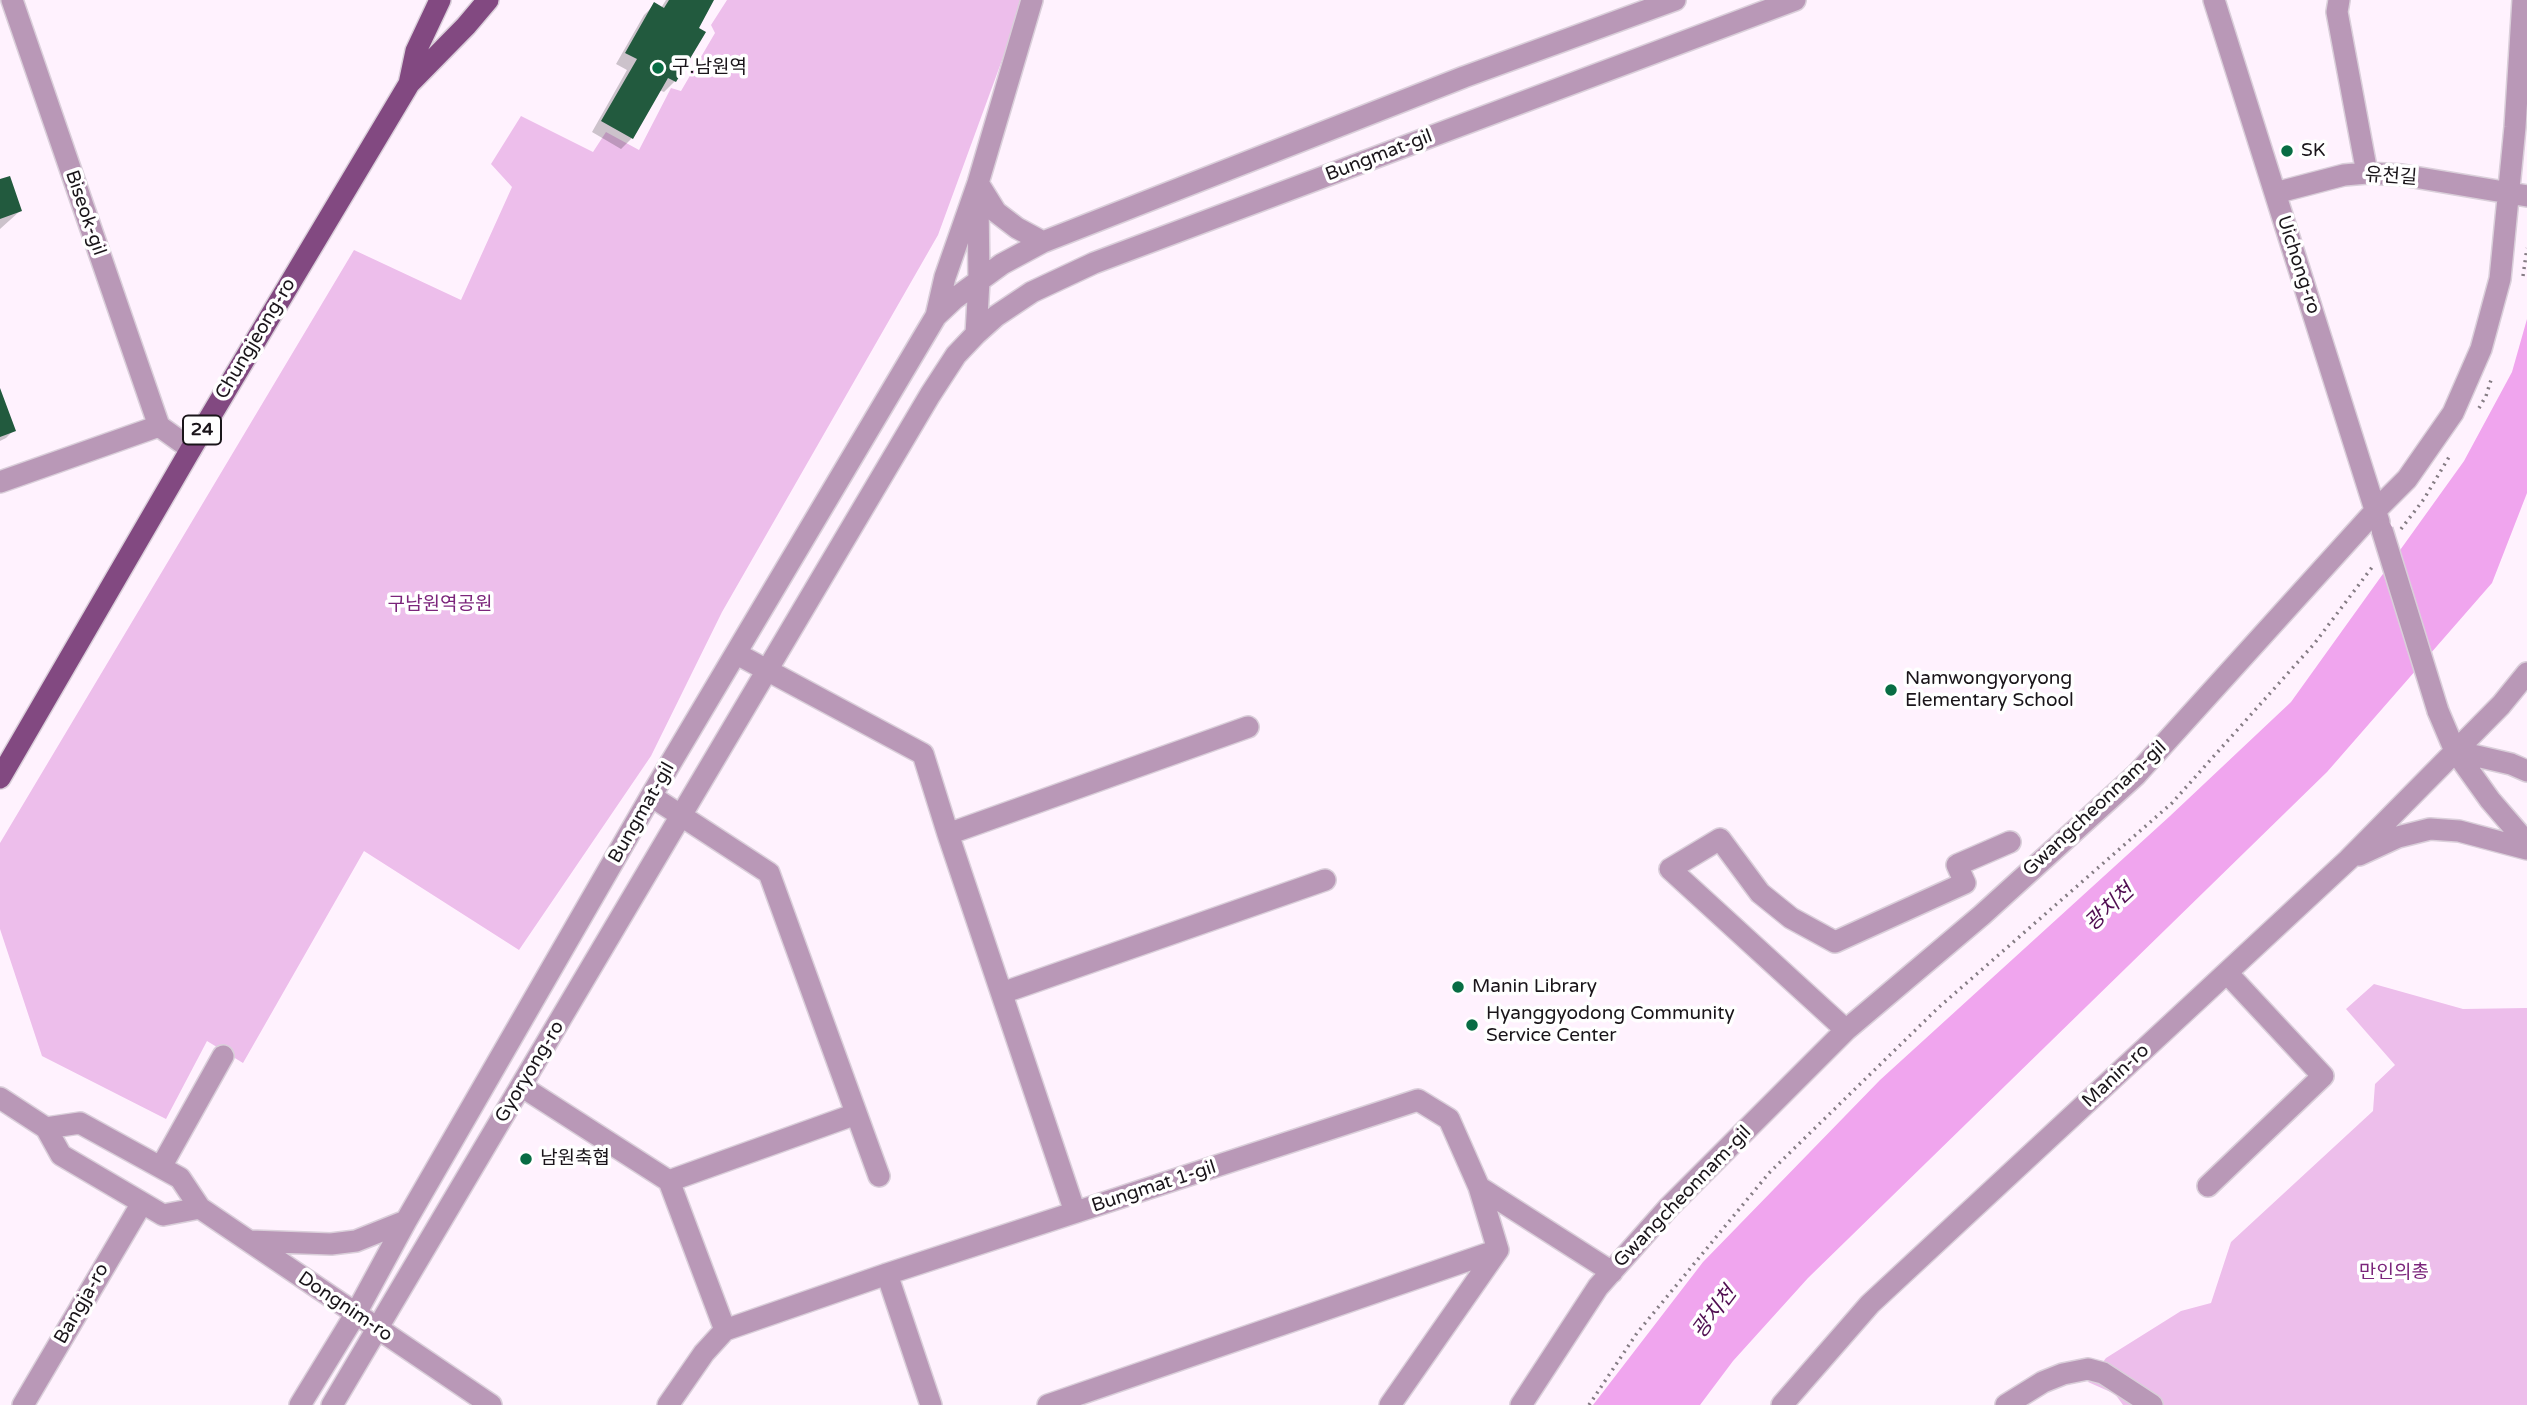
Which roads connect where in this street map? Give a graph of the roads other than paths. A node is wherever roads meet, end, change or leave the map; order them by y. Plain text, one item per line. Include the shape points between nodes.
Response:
1 (12, 0) edge
2 (440, 0) edge
3 (488, 0) edge
4 (1032, 0) edge
5 (1675, 0) edge
6 (1795, 0) edge
7 (2214, 0) edge
8 (2339, 0) edge
9 (2523, 0) edge
10 (409, 84) junction
11 (2367, 173) junction
12 (978, 183) junction
13 (2275, 193) junction
14 (2520, 195) edge
15 (1043, 242) junction
16 (979, 281) junction
17 (936, 316) junction
18 (976, 334) junction
19 (159, 426) junction
20 (191, 449) junction
21 (0, 482) edge
22 (2386, 523) junction
23 (737, 653) junction
24 (767, 672) junction
25 (2527, 673) edge
26 (1248, 727) dead end
27 (2455, 751) junction
28 (2527, 771) edge
29 (0, 778) edge
30 (652, 796) junction
31 (682, 814) junction
32 (948, 834) junction
33 (2010, 842) dead end
34 (2527, 843) edge
35 (2527, 849) edge
36 (2348, 860) junction
37 (1325, 880) dead end
38 (2227, 973) junction
39 (1002, 993) junction
40 (1846, 1030) junction
41 (223, 1056) dead end
42 (521, 1086) junction
43 (0, 1098) edge
44 (856, 1114) junction
45 (46, 1128) junction
46 (161, 1167) junction
47 (879, 1176) dead end
48 (669, 1181) junction
49 (2208, 1186) dead end
50 (1479, 1188) junction
51 (142, 1203) junction
52 (200, 1208) junction
53 (1075, 1212) junction
54 (406, 1221) junction
55 (250, 1241) junction
56 (1497, 1250) junction
57 (1612, 1272) junction
58 (887, 1274) junction
59 (355, 1315) junction
60 (377, 1329) junction
61 (725, 1330) junction
62 (23, 1405) edge
63 (300, 1405) edge
64 (332, 1405) edge
65 (491, 1405) edge
66 (668, 1405) edge
67 (932, 1405) edge
68 (1048, 1405) edge
69 (1390, 1405) edge
70 (1521, 1405) edge
71 (1782, 1405) edge
72 (2006, 1405) edge
73 (2152, 1405) edge

1 - 19 street, Biseok-gil
2 - 10 main road, Chungjeong-ro / 24 via 416,51
3 - 10 main road, Chungjeong-ro / 24
4 - 12 street, Bungmat-gil
5 - 15 street, Bungmat-gil via 1464,77
6 - 18 street, Bungmat-gil via 1094,263 1032,292
7 - 13 street, Uichong-ro
8 - 11 street via 2337,12
9 - 14 street, Gwangcheonnam-gil via 2515,127
10 - 20 main road, Chungjeong-ro / 24
11 - 13 street, 유천길
11 - 14 street, 유천길
12 - 15 street via 996,212
12 - 16 street, Bungmat-gil
12 - 17 street, Bungmat-gil
13 - 22 street, Uichong-ro
14 - 22 street, Gwangcheonnam-gil via 2481,349 2453,414 2407,478
15 - 16 street, Bungmat-gil
16 - 17 street, Bungmat-gil
16 - 18 street, Bungmat-gil
17 - 23 street, Bungmat-gil
18 - 24 street, Bungmat-gil via 930,395
19 - 20 street
19 - 21 street
20 - 29 main road, Chungjeong-ro / 24
22 - 27 street, Uichong-ro, bridge via 2438,711
22 - 40 street, Gwangcheonnam-gil via 2136,775
23 - 24 street
23 - 30 street, Bungmat-gil
24 - 31 street, Bungmat-gil
24 - 32 street via 923,754
25 - 27 street, Manin-ro
26 - 32 street
27 - 28 street
27 - 34 street
27 - 36 street, Manin-ro
30 - 31 street
30 - 54 street, Bungmat-gil
31 - 42 street, Gyoryong-ro
31 - 44 street via 769,873
32 - 39 street
33 - 40 street via 1957,865 1965,884 1835,942 1791,918 1760,893 1720,839 1670,869
35 - 36 street via 2459,831 2430,829
36 - 38 street, Manin-ro
37 - 39 street
38 - 49 street via 2323,1076
38 - 71 street, Manin-ro via 1870,1304
39 - 53 street
40 - 57 street, Gwangcheonnam-gil via 1669,1207
41 - 46 street
42 - 48 street
42 - 60 street, Gyoryong-ro
43 - 45 street
44 - 47 street
44 - 48 street
45 - 46 street, Dongnim-ro via 80,1123
45 - 51 street via 61,1155
46 - 52 street, Dongnim-ro via 180,1178
48 - 61 street
50 - 53 street, Bungmat 1-gil via 1449,1119 1418,1101
50 - 56 street, Bungmat 1-gil
50 - 57 street
51 - 52 street via 163,1215
51 - 62 street, Bangja-ro
52 - 55 street, Dongnim-ro
53 - 58 street, Bungmat 1-gil
54 - 55 street via 344,1243
54 - 59 street, Bungmat-gil
55 - 59 street, Dongnim-ro
56 - 68 street
56 - 69 street
57 - 70 street, Gwangcheonnam-gil
58 - 61 street, Bungmat 1-gil
58 - 67 street
59 - 60 street, Dongnim-ro
59 - 63 street, Bungmat-gil
60 - 64 street, Gyoryong-ro
60 - 65 street, Dongnim-ro
61 - 66 street, Bungmat 1-gil
72 - 73 street via 2043,1382 2088,1369 2104,1373

